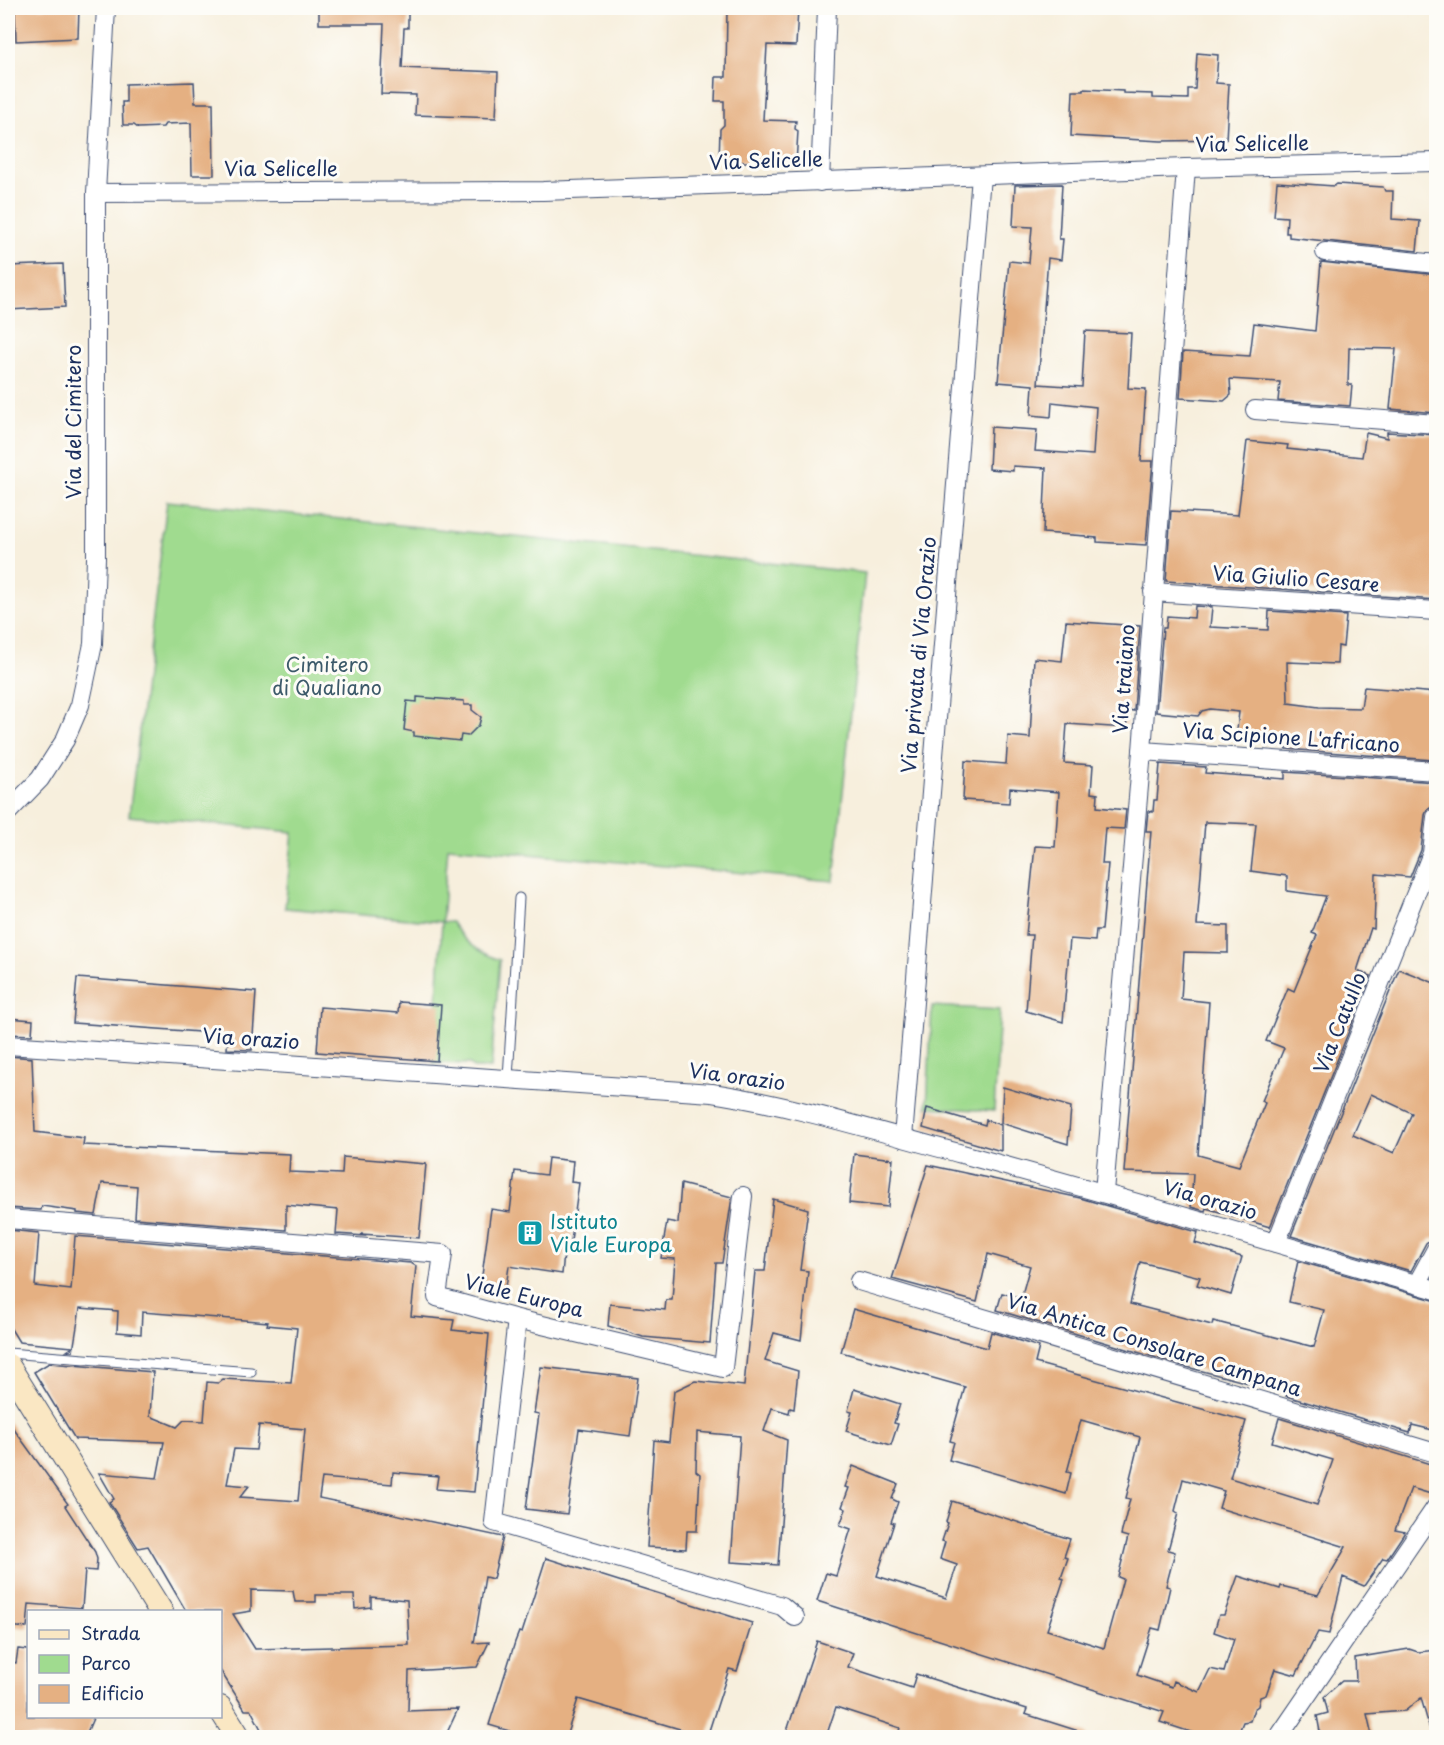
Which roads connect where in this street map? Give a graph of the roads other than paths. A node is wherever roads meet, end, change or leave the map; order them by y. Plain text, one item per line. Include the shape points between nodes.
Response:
1 (106, 8) edge
2 (827, 8) edge
3 (1437, 162) edge
4 (1186, 168) junction
5 (981, 176) junction
6 (820, 182) junction
7 (96, 193) junction
8 (1325, 252) dead end
9 (1437, 264) edge
10 (1255, 410) dead end
11 (1437, 424) edge
12 (1153, 592) junction
13 (1437, 611) edge
14 (1142, 751) junction
15 (1437, 771) edge
16 (8, 812) edge
17 (1437, 817) edge
18 (519, 898) dead end
19 (8, 1045) edge
20 (508, 1078) junction
21 (903, 1138) junction
22 (1104, 1192) junction
23 (742, 1196) dead end
24 (8, 1219) edge
25 (1276, 1243) junction
26 (1437, 1250) edge
27 (859, 1281) dead end
28 (1417, 1284) junction
29 (1437, 1290) edge
30 (517, 1319) junction
31 (8, 1353) edge
32 (8, 1366) edge
33 (250, 1372) dead end
34 (1437, 1453) edge
35 (1437, 1507) edge
36 (159, 1610) edge
37 (795, 1617) dead end
38 (222, 1711) edge
39 (239, 1737) edge
40 (1278, 1737) edge

1 - 7 street, Via del Cimitero
2 - 6 street
3 - 4 street, Via Selicelle
4 - 5 street, Via Selicelle
4 - 12 street, Via traiano
5 - 6 street, Via Selicelle
5 - 21 street, Via privata di Via Orazio
6 - 7 street, Via Selicelle via 543,191
7 - 16 street, Via del Cimitero via 93,644 80,705 65,740 40,779
8 - 9 street
10 - 11 street
12 - 13 street, Via Giulio Cesare
12 - 14 street, Via traiano
14 - 15 street, Via Scipione L'africano
14 - 22 street, Via traiano
17 - 25 street, Via Catullo via 1432,853
18 - 20 lane
19 - 20 street, Via orazio
20 - 21 street, Via orazio via 762,1100
21 - 22 street, Via orazio
22 - 25 street, Via orazio
23 - 30 street, Viale Europa via 723,1368
24 - 30 street, Viale Europa via 443,1254 437,1297
25 - 28 street, Via orazio
26 - 28 street
27 - 34 street, Via Antica Consolare Campana
28 - 29 street, Via orazio
30 - 37 street via 494,1522 782,1606
31 - 33 lane
32 - 36 main road
35 - 40 street
38 - 39 main road

